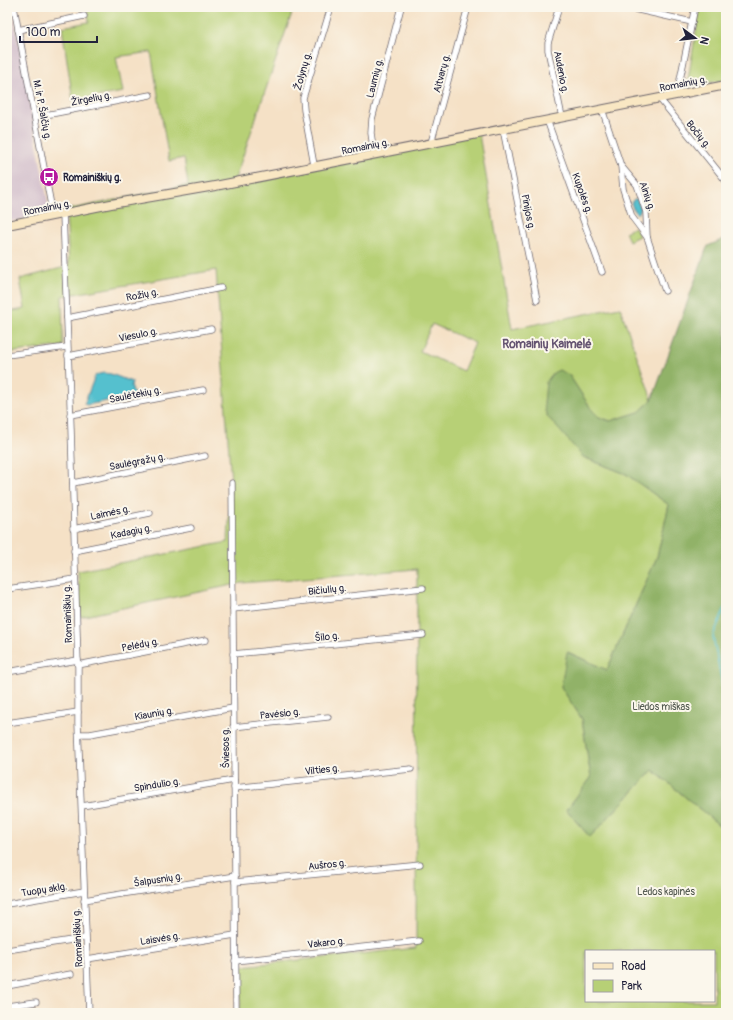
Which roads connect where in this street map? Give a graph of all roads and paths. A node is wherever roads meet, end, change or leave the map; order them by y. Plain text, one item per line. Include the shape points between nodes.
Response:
1 (14, 7) edge
2 (331, 7) edge
3 (401, 7) edge
4 (468, 7) edge
5 (559, 7) edge
6 (625, 7) edge
7 (695, 7) edge
8 (84, 16) dead end
9 (692, 22) junction
10 (18, 30) junction
11 (726, 85) edge
12 (677, 94) junction
13 (150, 95) dead end
14 (659, 98) junction
15 (602, 109) junction
16 (35, 117) junction
17 (562, 117) junction
18 (547, 120) junction
19 (503, 129) junction
20 (431, 143) junction
21 (374, 154) junction
22 (314, 165) junction
23 (621, 166) junction
24 (726, 181) edge
25 (63, 214) junction
26 (53, 216) junction
27 (7, 225) edge
28 (647, 237) junction
29 (602, 272) dead end
30 (221, 288) dead end
31 (665, 291) dead end
32 (537, 300) dead end
33 (67, 318) junction
34 (211, 329) dead end
35 (67, 347) junction
36 (7, 355) edge
37 (68, 356) junction
38 (203, 390) dead end
39 (70, 415) junction
40 (205, 456) dead end
41 (73, 483) junction
42 (232, 483) dead end
43 (150, 513) dead end
44 (191, 528) dead end
45 (73, 529) junction
46 (74, 552) junction
47 (75, 579) junction
48 (423, 588) dead end
49 (7, 589) edge
50 (233, 609) junction
51 (423, 635) dead end
52 (206, 640) dead end
53 (233, 654) junction
54 (78, 662) junction
55 (7, 672) edge
56 (233, 708) junction
57 (78, 712) junction
58 (328, 717) dead end
59 (7, 723) edge
60 (234, 727) junction
61 (79, 734) junction
62 (411, 769) dead end
63 (234, 780) junction
64 (234, 788) junction
65 (82, 806) junction
66 (420, 864) dead end
67 (235, 879) junction
68 (84, 891) junction
69 (84, 900) junction
70 (7, 904) edge
71 (235, 935) junction
72 (85, 938) junction
73 (419, 941) dead end
74 (7, 950) edge
75 (87, 959) junction
76 (235, 961) junction
77 (71, 974) dead end
78 (7, 986) edge
79 (36, 1002) dead end
80 (7, 1006) edge
81 (89, 1013) edge
82 (236, 1013) edge

1 - 10 street, M. ir P. Šalčių g.
2 - 22 street, Žolynų g. via 303,98
3 - 21 street, Laumių g. via 372,120
4 - 20 street, Aitvarų g.
5 - 17 street, Audenio g. via 548,50
6 - 9 street
7 - 9 street
8 - 10 street
9 - 12 street
10 - 16 street, M. ir P. Šalčių g.
11 - 12 main road, Romainių g.
12 - 14 main road, Romainių g.
13 - 16 street, Žirgelių g.
14 - 15 main road, Romainių g.
14 - 24 street, Bočių g.
15 - 17 main road, Romainių g.
15 - 23 street, Ainių g.
16 - 26 street, M. ir P. Šalčių g.
17 - 18 main road, Romainių g.
18 - 19 main road, Romainių g.
18 - 29 street, Kupolės g.
19 - 20 main road, Romainių g.
19 - 32 street, Pinijos g.
20 - 21 main road, Romainių g.
21 - 22 main road, Romainių g.
22 - 25 main road, Romainių g.
23 - 28 street, Ainių g. via 623,189 632,217
23 - 28 street, Ainių g. via 637,185 646,212
25 - 26 main road, Romainių g.
25 - 33 street, Romainiškių g.
26 - 27 main road, Romainių g.
28 - 31 street, Ainių g.
30 - 33 street, Rožių g.
33 - 35 street, Romainiškių g.
34 - 37 street, Viesulo g.
35 - 36 street
35 - 37 street, Romainiškių g.
37 - 39 street, Romainiškių g.
38 - 39 street, Saulėtekių g.
39 - 41 street, Romainiškių g.
40 - 41 street, Saulėgrąžų g.
41 - 45 street, Romainiškių g.
42 - 50 street, Šviesos g.
43 - 45 street, Laimės g.
44 - 46 street, Kadagių g.
45 - 46 street, Romainiškių g.
46 - 47 street, Romainiškių g.
47 - 49 street
47 - 54 street, Romainiškių g.
48 - 50 street, Bičiulių g.
50 - 53 street, Šviesos g.
51 - 53 street, Šilo g.
52 - 54 street, Pelėdų g.
53 - 56 street, Šviesos g.
54 - 55 street, Pelėdų g.
54 - 57 street, Romainiškių g.
56 - 60 street, Šviesos g.
56 - 61 street, Kiaunių g.
57 - 59 street
57 - 61 street, Romainiškių g.
58 - 60 street, Pavėsio g.
60 - 63 street, Šviesos g.
61 - 65 street, Romainiškių g.
62 - 64 street, Vilties g.
63 - 64 street, Šviesos g.
63 - 65 street, Spindulio g.
64 - 67 street, Šviesos g.
65 - 68 street, Romainiškių g.
66 - 67 street, Aušros g.
67 - 69 street, Šalpusnių g.
67 - 71 street, Šviesos g.
68 - 69 street, Romainiškių g.
68 - 70 street, Tuopų aklg.
69 - 72 street, Romainiškių g.
71 - 75 street, Laisvės g.
71 - 76 street, Šviesos g.
72 - 74 street
72 - 75 street, Romainiškių g.
73 - 76 street, Vakaro g.
75 - 81 street, Romainiškių g.
76 - 82 street, Šviesos g.
77 - 78 street, Romainiškių g.
79 - 80 street

